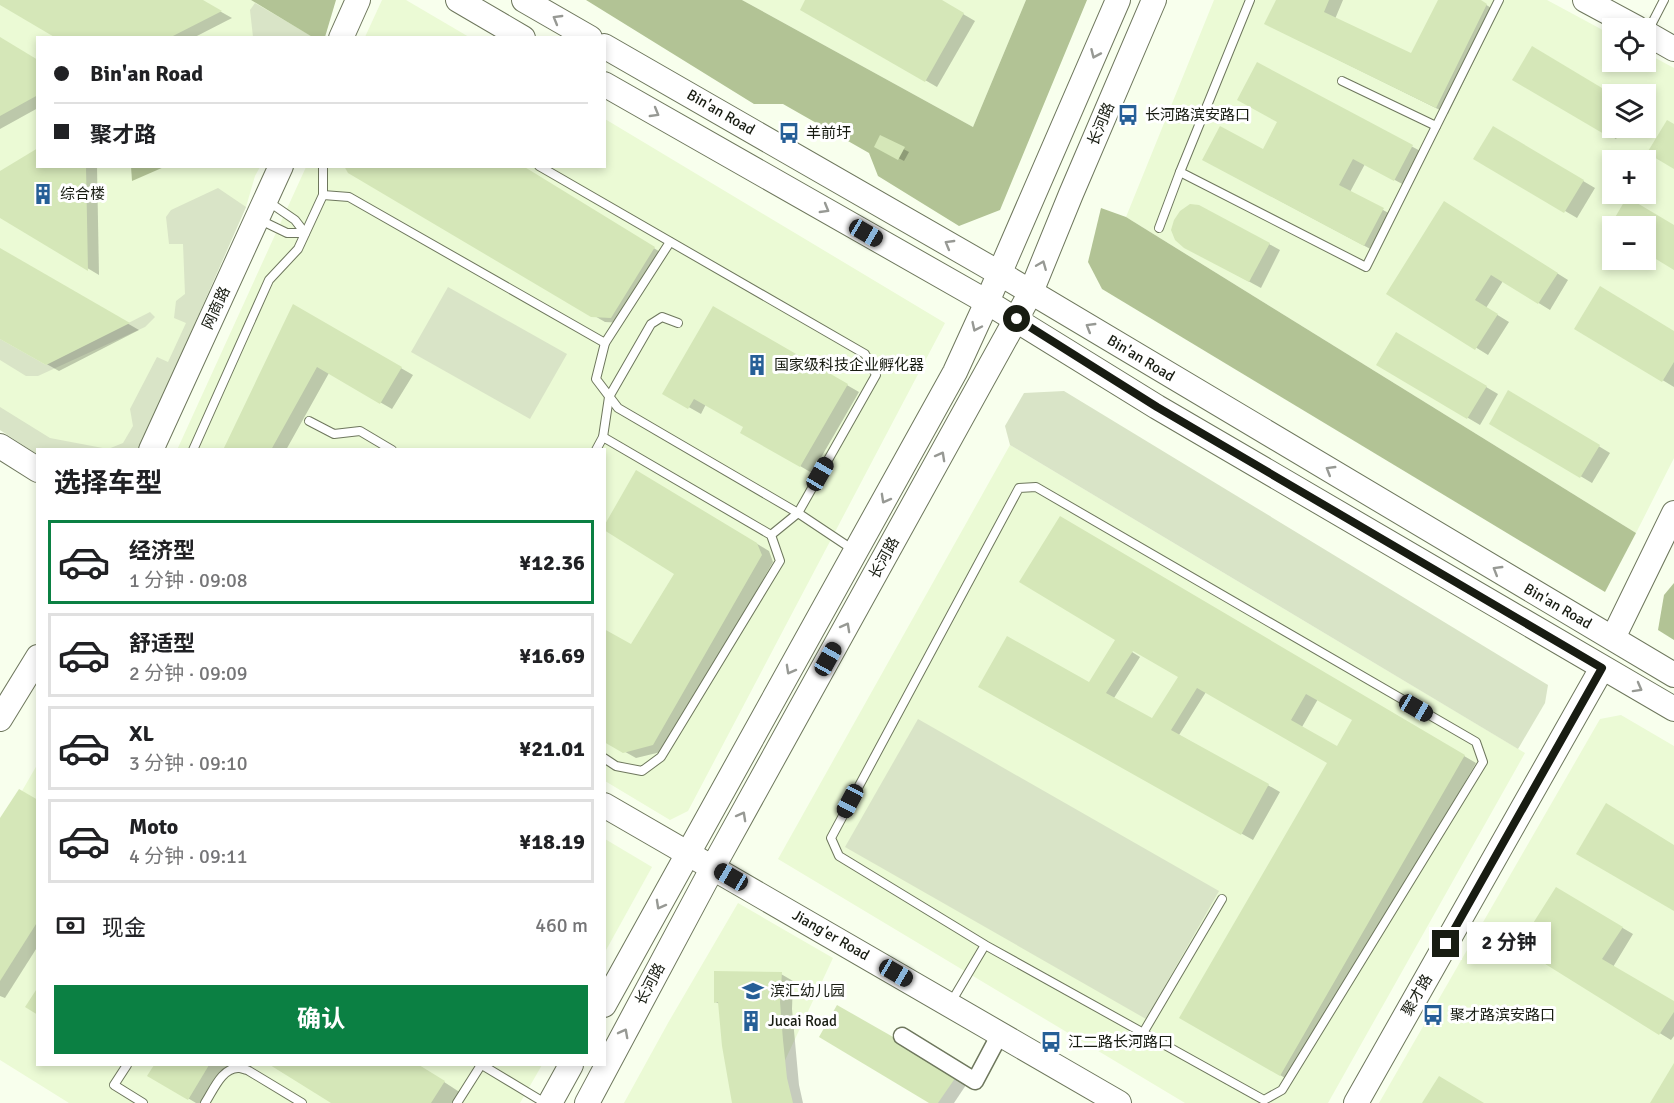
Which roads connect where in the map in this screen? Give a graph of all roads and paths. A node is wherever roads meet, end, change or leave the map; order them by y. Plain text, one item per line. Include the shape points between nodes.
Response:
1 (358, 0) edge
2 (458, 0) edge
3 (524, 0) edge
4 (1118, 0) edge
5 (1154, 0) edge
6 (1250, 0) edge
7 (1499, 0) edge
8 (1585, 0) edge
9 (1664, 0) edge
10 (1618, 18) edge
11 (1654, 18) edge
12 (342, 36) edge
13 (520, 36) edge
14 (587, 36) edge
15 (1656, 39) edge
16 (606, 46) edge
17 (1674, 49) edge
18 (1342, 81) dead end
19 (606, 85) edge
20 (1436, 126) junction
21 (280, 168) edge
22 (323, 168) edge
23 (542, 168) edge
24 (1180, 172) junction
25 (323, 195) junction
26 (262, 209) junction
27 (1159, 228) dead end
28 (305, 233) junction
29 (670, 242) junction
30 (999, 273) junction
31 (1031, 292) junction
32 (987, 302) junction
33 (1017, 319) junction
34 (678, 323) dead end
35 (605, 343) junction
36 (609, 397) junction
37 (309, 421) dead end
38 (603, 437) junction
39 (0, 446) edge
40 (152, 448) edge
41 (194, 448) edge
42 (389, 448) edge
43 (597, 448) edge
44 (36, 469) edge
45 (798, 513) junction
46 (1674, 513) edge
47 (771, 535) junction
48 (856, 551) junction
49 (1613, 638) junction
50 (36, 660) edge
51 (1602, 668) junction
52 (1674, 675) edge
53 (1674, 710) edge
54 (0, 719) edge
55 (606, 759) edge
56 (606, 806) edge
57 (688, 854) junction
58 (713, 867) junction
59 (1222, 899) dead end
60 (985, 945) junction
61 (606, 1001) edge
62 (950, 1004) junction
63 (1143, 1033) junction
64 (1000, 1034) junction
65 (902, 1036) dead end
66 (126, 1066) edge
67 (480, 1066) edge
68 (483, 1066) edge
69 (570, 1066) edge
70 (143, 1103) edge
71 (206, 1103) edge
72 (302, 1103) edge
73 (457, 1103) edge
74 (545, 1103) edge
75 (550, 1103) edge
76 (587, 1103) edge
77 (1119, 1103) edge
78 (1356, 1103) edge

1 - 12 main road
2 - 13 main road
14 -> 3 main road
4 -> 30 main road, 长河路
31 -> 5 main road, 长河路
6 - 24 lane
7 - 20 lane
8 - 10 main road
9 - 11 lane
15 - 17 main road
30 -> 16 main road, Bin'an Road
18 - 20 lane
19 -> 32 main road, Bin'an Road
20 - 24 lane via 1366,267
21 - 26 main road, 网商路
22 - 25 lane
23 - 29 lane
24 - 27 lane
25 - 28 lane
25 - 35 lane via 349,197
26 - 28 lane via 295,220
26 - 28 lane via 287,232
26 - 40 main road, 网商路
28 - 41 lane via 298,249 269,280
29 - 35 lane
29 - 45 lane via 866,354 876,375
30 - 31 main road, Bin'an Road
30 - 32 main road, 长河路
31 - 33 main road, 长河路
49 -> 31 main road, Bin'an Road
32 - 33 main road, Bin'an Road
32 -> 48 main road, 长河路 via 955,372
33 - 51 main road, Bin'an Road via 1157,407
58 -> 33 main road, 长河路
34 - 36 lane via 662,317 651,324
35 - 36 lane via 596,379
36 - 38 lane
36 - 45 lane via 618,408
37 - 42 lane via 334,434 360,431
38 - 43 lane
38 - 47 lane
39 - 44 main road
45 - 47 lane
45 - 48 lane
46 - 49 main road
47 - 55 lane via 780,561 661,757 642,771 616,766
48 -> 57 main road, 长河路
49 - 52 main road, Bin'an Road
50 - 54 main road
51 -> 53 main road, Bin'an Road
51 - 78 main road, 聚才路
56 - 57 main road, Jiang'er Road
57 - 58 main road, Jiang'er Road
57 -> 61 main road, 长河路
58 - 62 main road, Jiang'er Road
76 -> 58 main road, 长河路
59 - 63 lane
60 - 62 lane
60 - 63 lane
60 - 63 lane via 839,856 831,838 1019,488 1036,487 1476,742 1483,762 1282,1090 1264,1100
62 - 64 main road, Jiang'er Road
64 - 65 street via 975,1081
64 - 77 main road, Jiang'er Road
66 - 70 lane via 114,1085
67 - 73 lane
68 - 74 lane
69 - 75 main road
71 - 72 lane via 220,1079 239,1068

